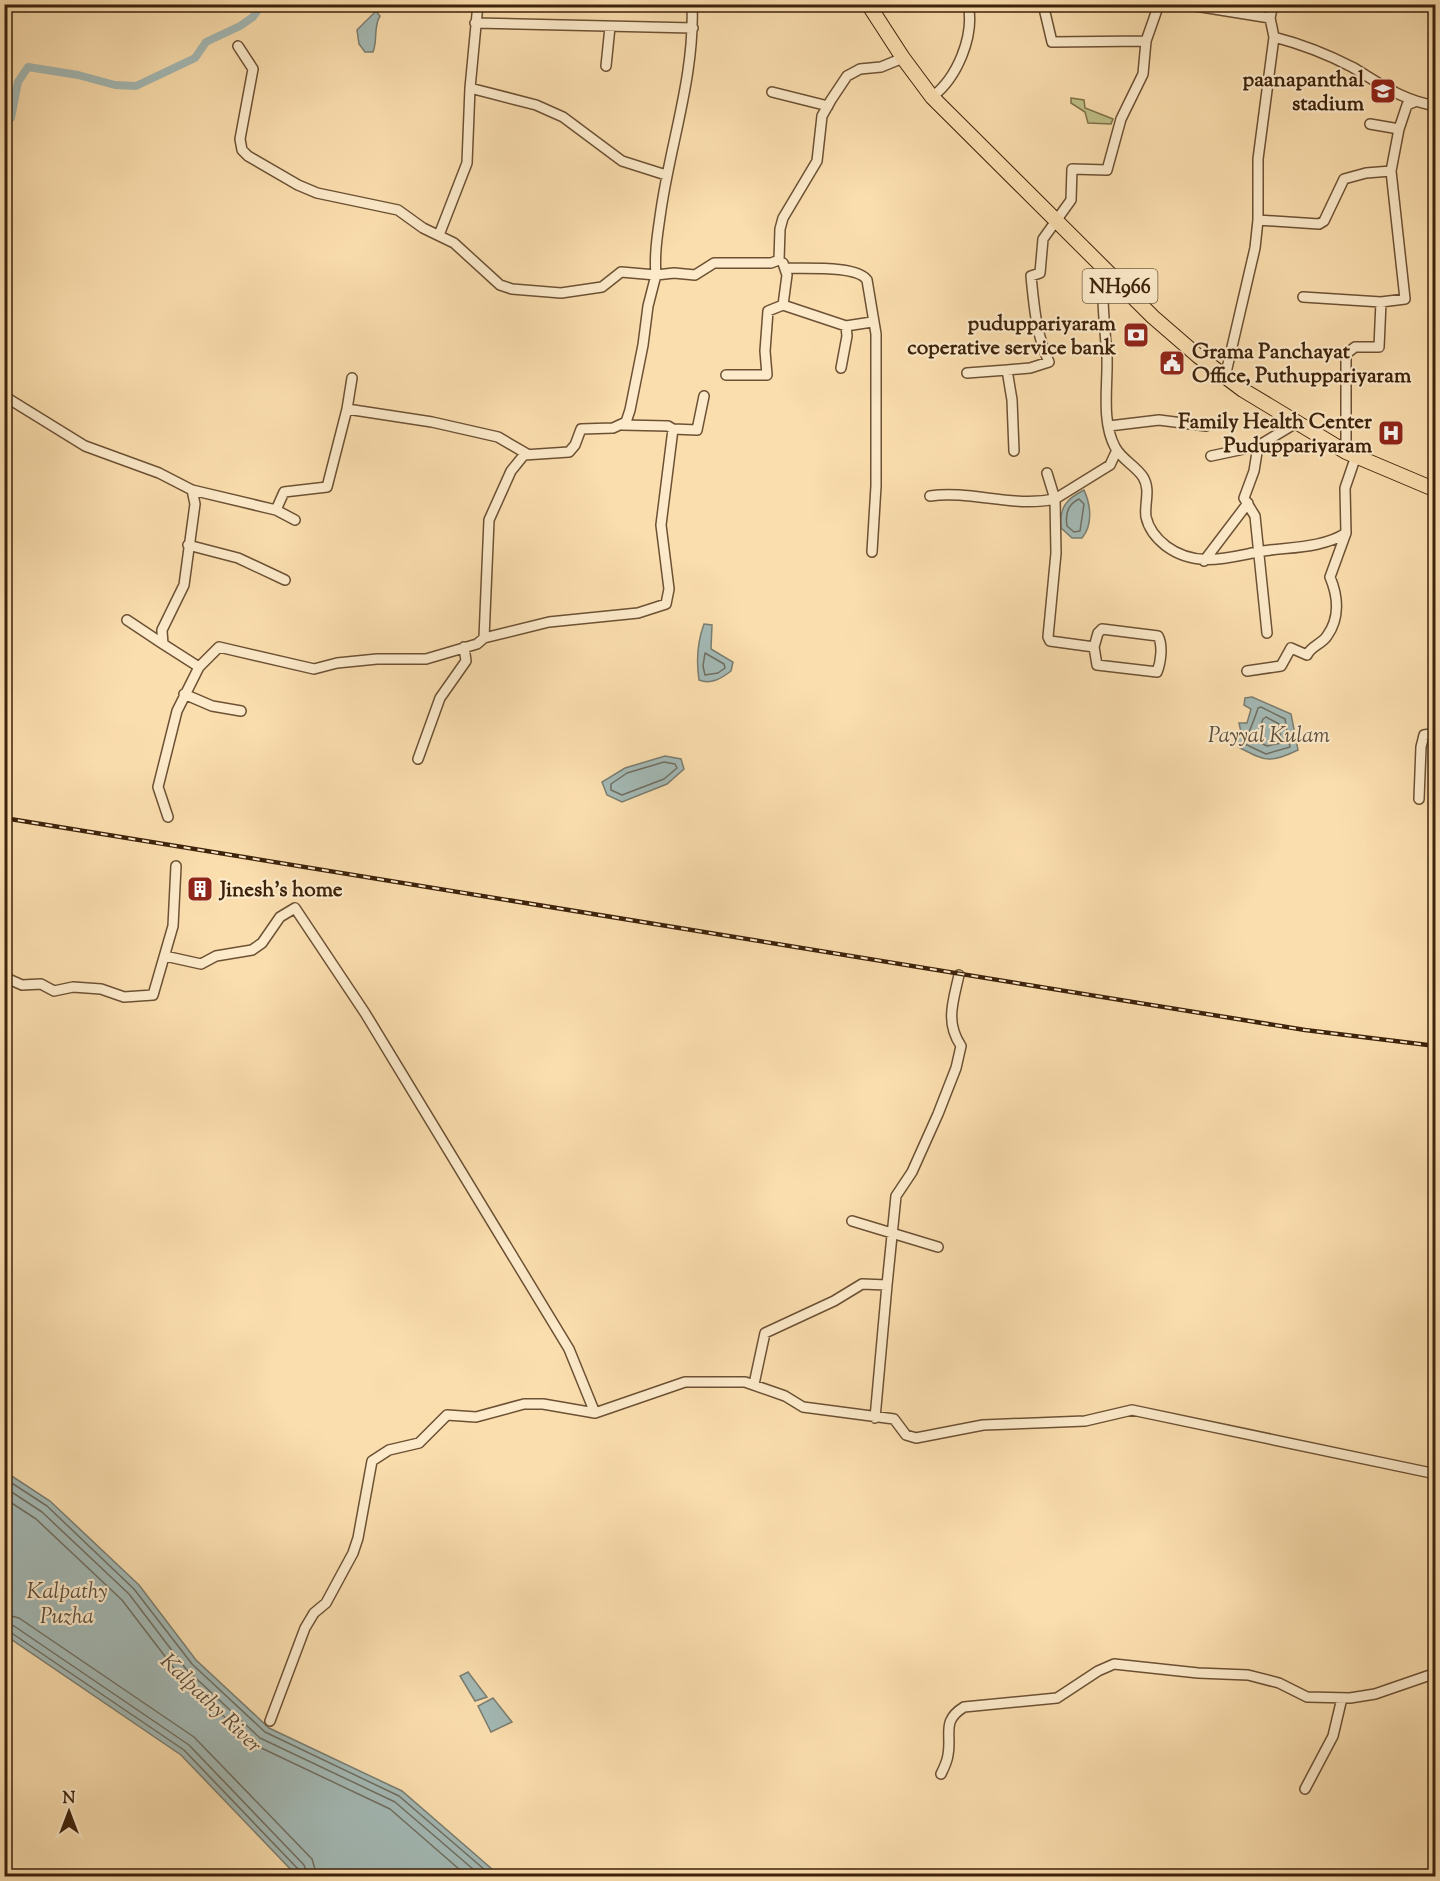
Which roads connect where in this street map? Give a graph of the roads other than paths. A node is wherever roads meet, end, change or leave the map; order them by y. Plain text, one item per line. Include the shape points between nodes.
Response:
1 (478, 4) edge
2 (692, 4) edge
3 (868, 4) edge
4 (968, 4) edge
5 (1043, 4) edge
6 (1159, 4) edge
7 (1183, 4) edge
8 (1273, 4) edge
9 (1270, 18) junction
10 (475, 23) junction
11 (610, 27) junction
12 (693, 28) junction
13 (1274, 37) junction
14 (1146, 41) junction
15 (238, 45) dead end
16 (903, 58) junction
17 (606, 66) dead end
18 (470, 88) junction
19 (772, 92) dead end
20 (932, 97) junction
21 (1414, 102) junction
22 (828, 106) junction
23 (1436, 106) edge
24 (1370, 124) dead end
25 (1399, 129) junction
26 (1391, 171) junction
27 (666, 175) junction
28 (1055, 220) junction
29 (1258, 220) junction
30 (439, 235) junction
31 (779, 260) junction
32 (786, 268) junction
33 (1104, 270) junction
34 (656, 274) junction
35 (1303, 297) dead end
36 (1381, 302) junction
37 (783, 305) junction
38 (872, 322) junction
39 (846, 326) junction
40 (841, 368) dead end
41 (1007, 370) junction
42 (967, 373) dead end
43 (726, 375) dead end
44 (1225, 377) junction
45 (351, 378) dead end
46 (4, 396) edge
47 (704, 396) dead end
48 (347, 409) junction
49 (1296, 423) junction
50 (622, 425) junction
51 (1109, 426) junction
52 (1206, 426) dead end
53 (673, 429) junction
54 (1258, 446) junction
55 (1117, 450) junction
56 (1014, 451) dead end
57 (527, 454) junction
58 (1351, 454) junction
59 (1211, 456) dead end
60 (1047, 473) dead end
61 (1434, 484) edge
62 (192, 490) junction
63 (930, 496) dead end
64 (1055, 499) junction
65 (1248, 503) junction
66 (276, 510) junction
67 (295, 520) dead end
68 (1346, 533) junction
69 (188, 545) junction
70 (872, 552) dead end
71 (1258, 552) junction
72 (1204, 561) junction
73 (285, 580) dead end
74 (127, 620) dead end
75 (1267, 633) dead end
76 (484, 638) junction
77 (164, 644) junction
78 (464, 647) junction
79 (1094, 647) junction
80 (199, 667) junction
81 (1247, 671) dead end
82 (184, 694) junction
83 (241, 711) dead end
84 (1436, 733) edge
85 (418, 759) dead end
86 (1419, 799) dead end
87 (168, 817) dead end
88 (176, 866) dead end
89 (165, 956) junction
90 (959, 975) dead end
91 (4, 977) edge
92 (852, 1221) dead end
93 (892, 1235) junction
94 (938, 1247) dead end
95 (887, 1285) junction
96 (754, 1384) junction
97 (595, 1413) junction
98 (874, 1418) junction
99 (1436, 1474) edge
100 (1436, 1673) edge
101 (1342, 1698) junction
102 (270, 1721) dead end
103 (941, 1774) dead end
104 (1305, 1789) dead end

1 - 10 street
2 - 12 street
3 - 16 highway, NH966
4 - 20 street via 970,23 956,69 944,88
5 - 14 street via 1052,42
6 - 14 street
7 - 9 street
8 - 9 street
9 - 13 street
10 - 11 street
10 - 18 street
11 - 12 street
11 - 17 street
12 - 27 street via 689,71
13 - 21 street via 1305,45
13 - 29 street via 1258,159
14 - 28 street via 1143,74 1121,119 1107,170 1072,169 1071,200
15 - 30 street via 254,69 245,102 242,150 298,185 317,193 398,210 416,225
16 - 20 highway, NH966
16 - 22 street via 847,76
18 - 27 street via 536,105 563,117 622,161
18 - 30 street via 467,163
19 - 22 street
20 - 28 highway, NH966
21 - 23 street
21 - 25 street via 1407,105
22 - 31 street via 819,129 817,161 783,218
24 - 25 street
25 - 26 street
26 - 29 street via 1366,172 1344,179 1319,224
26 - 36 street via 1405,299
27 - 34 street
28 - 33 highway, NH966
28 - 41 street via 1043,239 1040,273 1031,276 1035,316 1049,362
29 - 44 street
30 - 34 street via 460,247 500,285 512,289 561,293 602,287 621,272
31 - 32 street
31 - 34 street via 714,263 695,275
32 - 37 street
32 - 38 street via 823,268 863,276 867,280
33 - 44 highway, NH966 via 1153,318
33 - 51 street via 1101,294
34 - 50 street via 630,410
35 - 36 street
36 - 58 street via 1379,347 1355,347 1346,354
37 - 39 street
37 - 43 street via 768,311 767,375
38 - 39 street
38 - 70 street via 876,334
39 - 40 street
41 - 42 street
41 - 56 street
44 - 49 highway, NH966
45 - 48 street
46 - 62 street via 84,446 159,473
47 - 53 street via 698,430
48 - 57 street via 498,437
48 - 66 street via 327,488 284,492
49 - 54 street
49 - 58 highway, NH966
50 - 53 street
50 - 57 street via 581,429 569,452
51 - 52 street via 1159,420
51 - 55 street
53 - 76 street via 661,525 669,589 666,604 638,613 549,622
54 - 59 street
54 - 65 street via 1244,498
55 - 64 street via 1110,465
55 - 72 street via 1144,478 1148,495 1146,517 1156,538 1176,553
57 - 76 street via 511,471 487,526
58 - 61 highway, NH966
58 - 68 street via 1345,488
60 - 64 street
62 - 66 street
62 - 69 street via 195,504
63 - 64 street via 947,493 1039,503
64 - 79 street via 1056,553 1048,637 1050,641
65 - 71 street via 1254,516
65 - 72 street
66 - 67 street
68 - 71 street via 1320,544
68 - 81 street via 1330,577 1338,606 1327,637 1307,655 1291,648 1281,666
69 - 73 street via 238,558
69 - 77 street via 184,585 162,630
71 - 72 street
71 - 75 street
74 - 77 street
76 - 78 street
77 - 80 street
78 - 80 street via 426,659 376,659 314,669 219,647
78 - 85 street via 466,661 440,698
79 - 79 street via 1097,665 1157,672 1159,667 1158,636 1102,629
80 - 82 street
82 - 83 street via 212,706
82 - 87 street via 158,787
84 - 86 street via 1424,735
88 - 89 street via 173,926
89 - 91 street via 153,995 124,997 101,989 74,987 54,991 41,984 22,985
89 - 97 street via 201,964 231,952 252,950 262,943 280,917 295,908 365,1013 569,1349
90 - 93 street via 951,1014 952,1032 961,1046 956,1068 912,1172 896,1196
92 - 93 street
93 - 94 street
93 - 95 street
95 - 96 street via 862,1284 765,1334
95 - 98 street
96 - 97 street via 685,1382
96 - 98 street via 803,1407
97 - 102 street via 524,1404 476,1417 447,1415 419,1443 379,1454 372,1461 353,1553 326,1603 305,1628
98 - 99 street via 894,1419 906,1435 916,1438 982,1425 1084,1421 1132,1410
100 - 101 street via 1375,1694
101 - 103 street via 1307,1697 1279,1683 1248,1675 1114,1664 1057,1698 964,1707 950,1721 948,1756
101 - 104 street via 1333,1736

